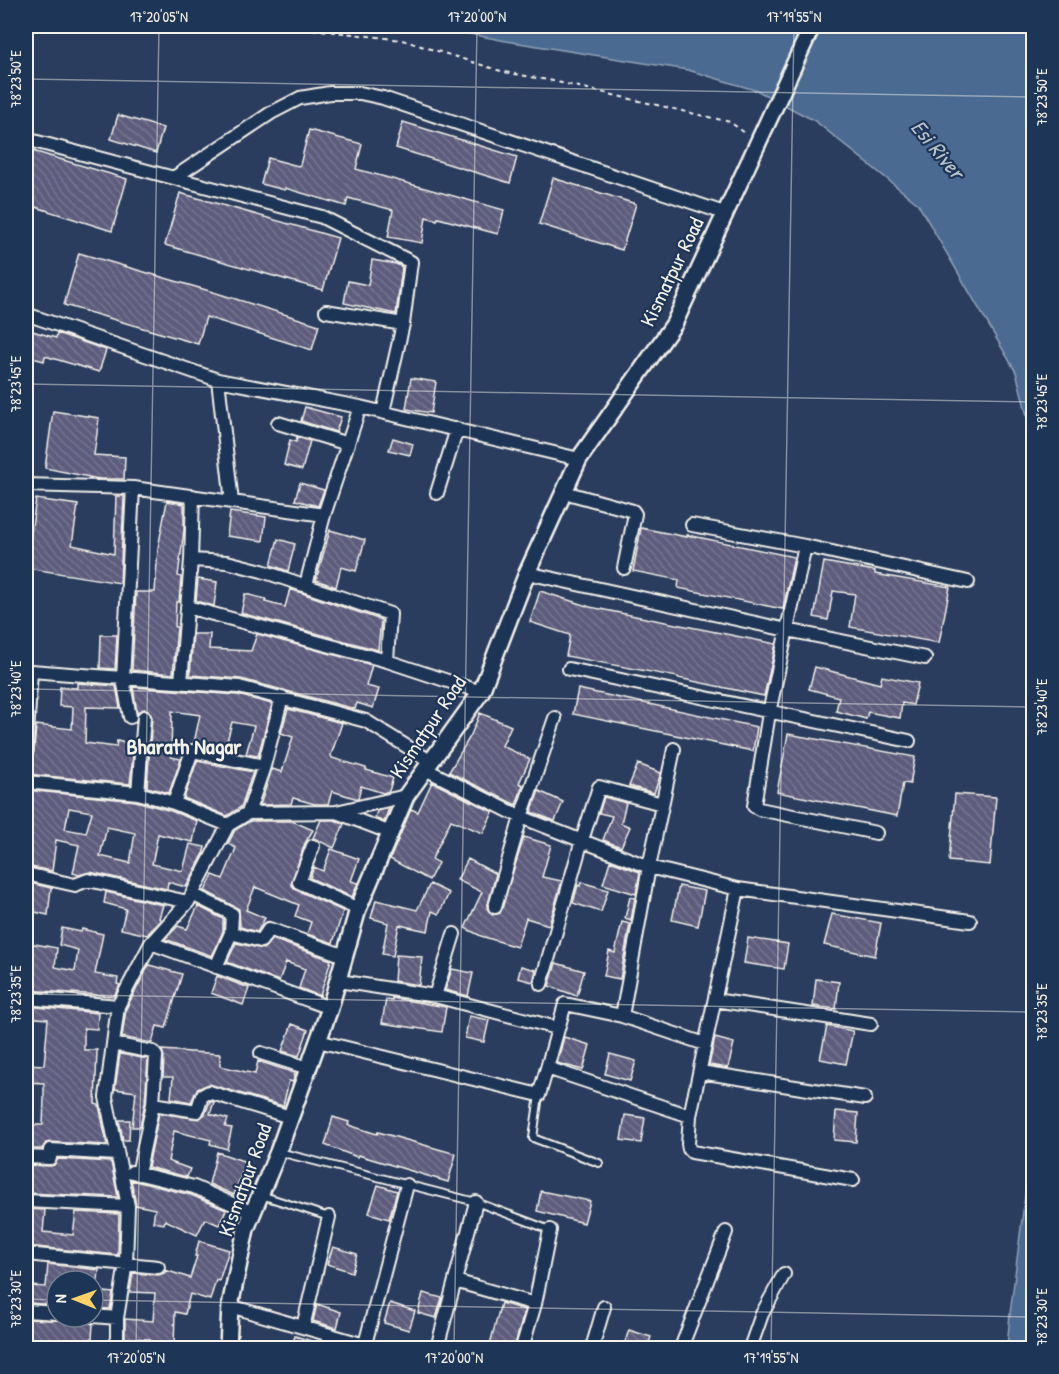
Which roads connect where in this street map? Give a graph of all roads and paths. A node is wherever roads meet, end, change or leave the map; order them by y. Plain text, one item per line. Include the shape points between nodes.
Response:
1 (286, 26) edge
2 (812, 26) edge
3 (26, 140) edge
4 (750, 156) junction
5 (175, 177) junction
6 (724, 213) junction
7 (326, 311) dead end
8 (26, 314) edge
9 (403, 324) junction
10 (218, 380) junction
11 (360, 407) junction
12 (383, 412) junction
13 (278, 423) dead end
14 (458, 429) junction
15 (348, 444) junction
16 (579, 459) junction
17 (26, 484) edge
18 (133, 488) junction
19 (564, 492) junction
20 (437, 493) dead end
21 (193, 496) junction
22 (232, 502) junction
23 (324, 515) junction
24 (692, 525) dead end
25 (805, 546) junction
26 (191, 560) junction
27 (624, 568) dead end
28 (527, 573) junction
29 (968, 582) dead end
30 (306, 585) junction
31 (187, 607) junction
32 (787, 630) junction
33 (925, 658) dead end
34 (387, 661) junction
35 (569, 669) dead end
36 (28, 671) edge
37 (123, 679) junction
38 (181, 682) junction
39 (481, 692) junction
40 (282, 697) junction
41 (769, 713) junction
42 (130, 717) dead end
43 (144, 717) dead end
44 (555, 718) dead end
45 (909, 741) dead end
46 (674, 749) dead end
47 (26, 751) edge
48 (428, 765) junction
49 (264, 766) junction
50 (26, 782) edge
51 (138, 793) junction
52 (406, 796) junction
53 (174, 803) junction
54 (662, 804) junction
55 (336, 812) junction
56 (248, 813) junction
57 (521, 818) junction
58 (228, 825) junction
59 (391, 832) junction
60 (876, 833) dead end
61 (582, 840) junction
62 (313, 846) dead end
63 (649, 867) junction
64 (26, 874) edge
65 (738, 889) junction
66 (190, 898) junction
67 (495, 907) dead end
68 (358, 909) junction
69 (970, 921) dead end
70 (231, 933) junction
71 (454, 934) dead end
72 (151, 943) junction
73 (345, 956) junction
74 (216, 966) junction
75 (339, 981) junction
76 (541, 984) dead end
77 (435, 996) junction
78 (26, 998) edge
79 (715, 1000) junction
80 (118, 1006) junction
81 (330, 1008) junction
82 (622, 1016) junction
83 (871, 1024) dead end
84 (557, 1028) junction
85 (318, 1041) junction
86 (113, 1044) junction
87 (705, 1044) junction
88 (261, 1053) dead end
89 (308, 1068) junction
90 (547, 1068) junction
91 (700, 1072) junction
92 (539, 1095) junction
93 (865, 1098) dead end
94 (153, 1104) junction
95 (690, 1116) junction
96 (290, 1117) junction
97 (278, 1152) junction
98 (117, 1154) junction
99 (26, 1157) edge
100 (599, 1163) dead end
101 (121, 1170) junction
102 (138, 1174) junction
103 (853, 1180) dead end
104 (407, 1185) junction
105 (260, 1195) junction
106 (26, 1201) edge
107 (476, 1202) junction
108 (128, 1206) junction
109 (253, 1213) junction
110 (329, 1217) joint
111 (550, 1230) joint
112 (726, 1232) dead end
113 (26, 1254) edge
114 (126, 1263) junction
115 (158, 1267) dead end
116 (784, 1274) dead end
117 (455, 1281) junction
118 (536, 1304) junction
119 (230, 1306) junction
120 (604, 1307) dead end
121 (26, 1311) edge
122 (45, 1312) edge
123 (105, 1317) edge
124 (117, 1318) junction
125 (303, 1327) junction
126 (117, 1348) edge
127 (228, 1348) edge
128 (368, 1348) edge
129 (437, 1348) edge
130 (522, 1348) edge
131 (592, 1348) edge
132 (681, 1348) edge
133 (750, 1348) edge

1 - 4 path via 402,40 504,72 730,122 744,131 754,146
2 - 4 street, Kismatpur Road
3 - 5 street
4 - 6 street, Kismatpur Road
5 - 6 street via 300,98 360,93
5 - 9 street via 322,217 411,262
6 - 16 street, Kismatpur Road via 674,324
7 - 9 street
8 - 10 street
9 - 12 street
10 - 11 street
10 - 22 street
11 - 12 street
11 - 15 street
12 - 14 street
13 - 15 street
14 - 16 street
14 - 20 street
15 - 23 street
16 - 19 street, Kismatpur Road
17 - 18 street
18 - 21 street
18 - 37 street
19 - 27 street via 633,511
19 - 28 street, Kismatpur Road
21 - 22 street
21 - 26 street
22 - 23 street
23 - 30 street
24 - 25 street
25 - 29 street
25 - 32 street
26 - 30 street via 227,562
26 - 31 street
28 - 32 street
28 - 39 street, Kismatpur Road
30 - 34 street via 390,614
31 - 34 street
31 - 38 street
32 - 33 street
32 - 41 street
34 - 39 street
35 - 41 street
36 - 37 street
36 - 47 street
37 - 38 street
37 - 42 street
38 - 40 street via 239,687
39 - 48 street, Kismatpur Road
40 - 48 street via 366,721
40 - 49 street
41 - 45 street
41 - 60 street via 754,806
43 - 51 street
44 - 57 street
46 - 54 street
48 - 52 street, Kismatpur Road
48 - 57 street
49 - 53 street via 192,751
49 - 56 street
50 - 51 street
51 - 53 street
52 - 55 street
52 - 59 street, Kismatpur Road
53 - 58 street
54 - 61 street via 599,787
54 - 63 street
55 - 56 street
55 - 59 street
56 - 58 street
57 - 61 street
57 - 67 street
58 - 66 street
59 - 68 street, Kismatpur Road
61 - 63 street
61 - 76 street
62 - 68 street via 299,882
63 - 65 street
63 - 82 street
64 - 66 street via 75,885 88,880
65 - 69 street
65 - 79 street
66 - 70 street via 232,914
66 - 72 street
68 - 73 street, Kismatpur Road
70 - 73 street via 261,941 270,928
70 - 74 street
71 - 77 street
72 - 74 street
72 - 80 street
73 - 75 street, Kismatpur Road
74 - 81 street
75 - 77 street
75 - 81 street, Kismatpur Road
77 - 84 street
78 - 80 street
79 - 83 street
79 - 87 street
80 - 86 street
81 - 85 street, Kismatpur Road
82 - 84 street via 565,1004
82 - 87 street
84 - 90 street
85 - 89 street, Kismatpur Road
85 - 92 street
86 - 94 street via 153,1052 157,1060
86 - 98 street via 106,1097
87 - 91 street
88 - 89 street
89 - 96 street, Kismatpur Road
90 - 92 street
90 - 95 street
91 - 93 street
91 - 95 street
92 - 100 lane via 533,1138
94 - 96 street via 197,1111 202,1096 209,1092
94 - 102 street
95 - 103 street via 688,1144 692,1152
96 - 97 street, Kismatpur Road
97 - 104 lane
97 - 105 street, Kismatpur Road
98 - 99 street via 50,1150 50,1158
98 - 101 street
101 - 102 street
101 - 108 street
102 - 109 street via 194,1187
104 - 107 lane
104 - 128 street
105 - 109 street, Kismatpur Road
105 - 110 lane
106 - 108 street
107 - 111 lane
107 - 117 street
108 - 114 street
109 - 119 street, Kismatpur Road
110 - 125 street
111 - 118 street
112 - 132 street
113 - 114 street
114 - 115 street
114 - 124 street
116 - 133 street via 762,1314
117 - 118 street
117 - 129 street
118 - 130 street
119 - 125 street
119 - 127 street, Kismatpur Road
120 - 131 street
121 - 122 street
123 - 124 street
124 - 126 street
125 - 128 street

